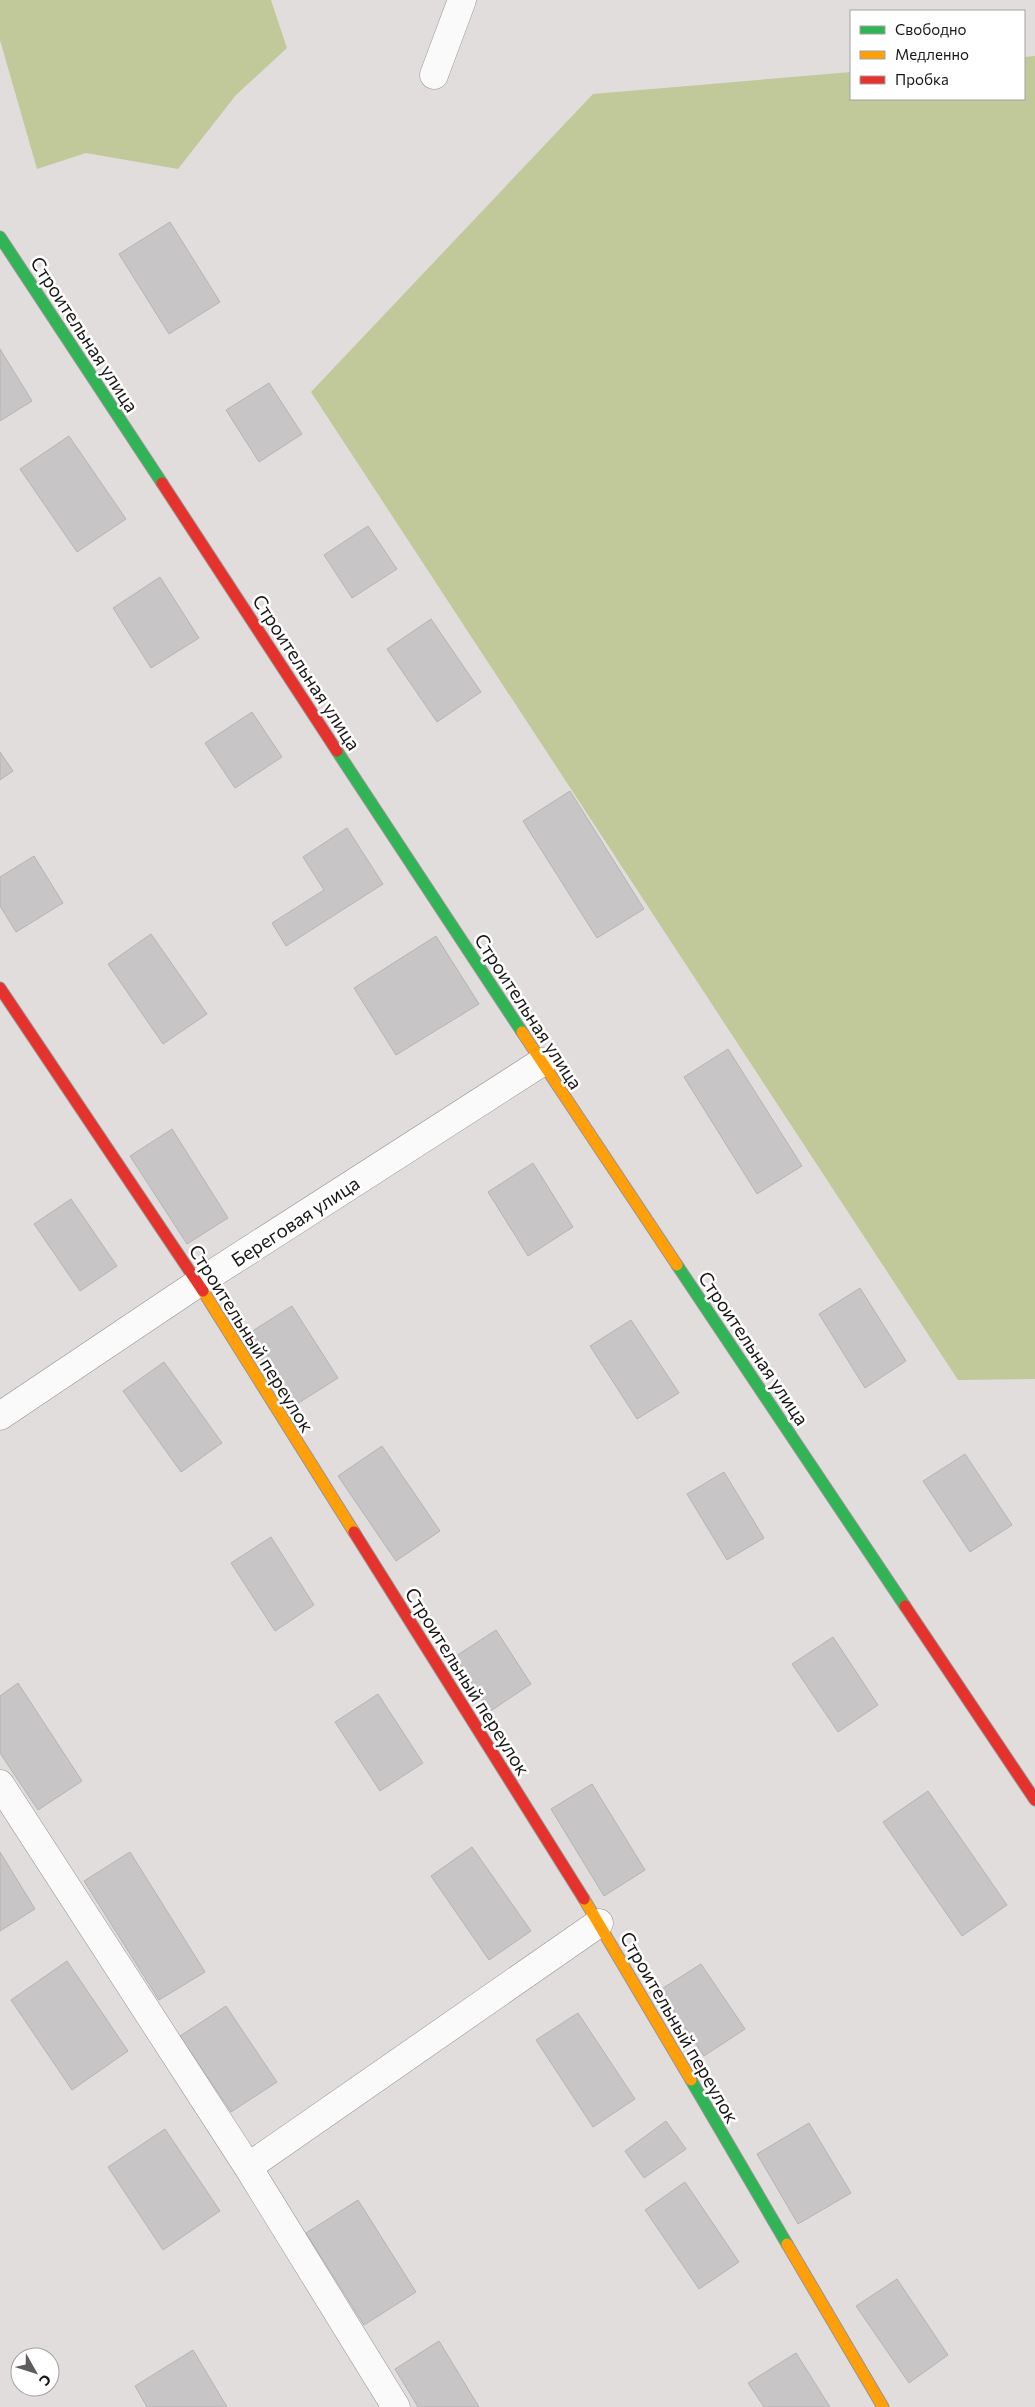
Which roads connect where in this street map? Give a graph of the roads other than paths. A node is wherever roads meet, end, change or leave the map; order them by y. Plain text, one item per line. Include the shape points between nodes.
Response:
1 (462, 0) edge
2 (434, 75) dead end
3 (0, 237) edge
4 (0, 988) edge
5 (542, 1062) junction
6 (198, 1283) junction
7 (0, 1416) edge
8 (0, 1784) edge
9 (1035, 1800) edge
10 (599, 1923) junction
11 (248, 2167) junction
12 (396, 2407) edge
13 (883, 2407) edge

1 - 2 street
3 - 5 street, Строительная улица
4 - 6 street, Строительный переулок
5 - 6 street, Береговая улица
5 - 9 street, Строительная улица
6 - 7 street, Береговая улица
6 - 10 street, Строительный переулок
8 - 11 street
10 - 11 street
10 - 13 street, Строительный переулок
11 - 12 street

